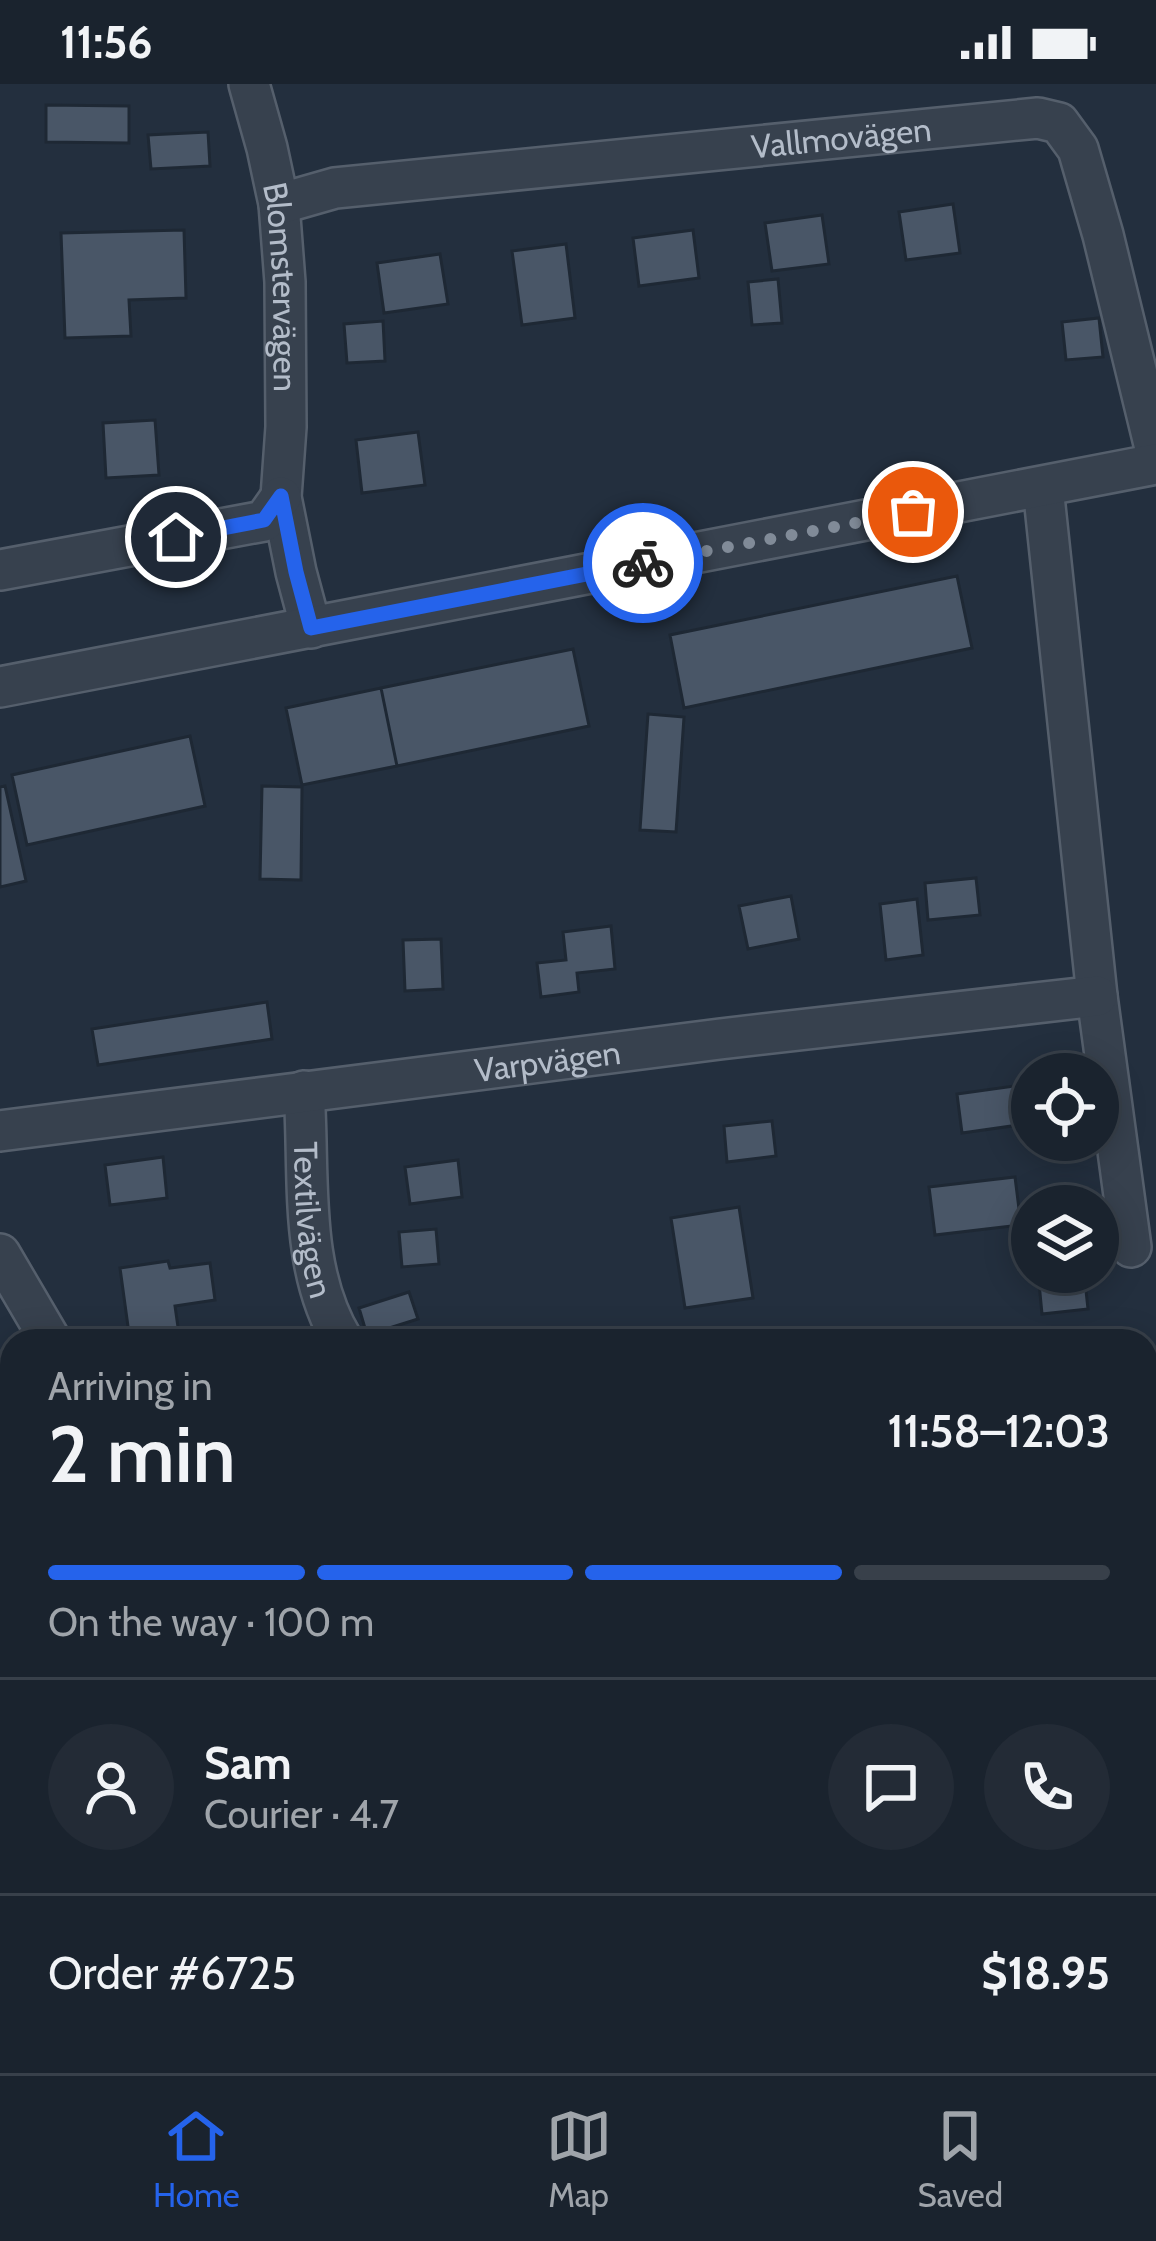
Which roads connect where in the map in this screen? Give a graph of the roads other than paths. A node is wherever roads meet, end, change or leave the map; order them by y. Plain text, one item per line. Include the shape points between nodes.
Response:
1 (249, 84) edge
2 (279, 204) junction
3 (1156, 452) edge
4 (1156, 464) edge
5 (1043, 487) junction
6 (281, 496) junction
7 (0, 570) edge
8 (311, 628) junction
9 (0, 687) edge
10 (1097, 996) junction
11 (304, 1091) junction
12 (0, 1131) edge
13 (1131, 1247) dead end
14 (0, 1254) edge
15 (14, 1310) edge
16 (336, 1329) edge

1 - 2 street, Blomstervägen
2 - 3 street, Vallmovägen via 335,188 1038,118 1059,123 1078,149
2 - 6 street, Blomstervägen
4 - 5 street
5 - 8 street
5 - 10 street
6 - 7 street via 264,520
6 - 8 street, Blomstervägen
8 - 9 street
10 - 11 street, Varpvägen
10 - 13 street
11 - 12 street, Varpvägen
11 - 16 street, Textilvägen via 309,1224 316,1275
14 - 15 street

